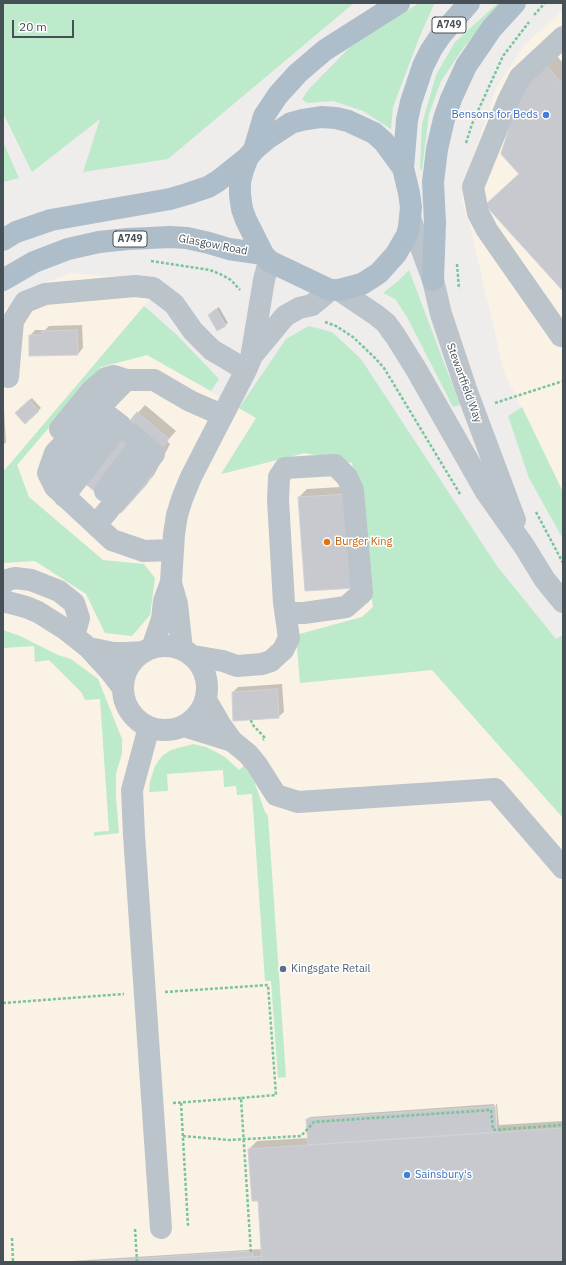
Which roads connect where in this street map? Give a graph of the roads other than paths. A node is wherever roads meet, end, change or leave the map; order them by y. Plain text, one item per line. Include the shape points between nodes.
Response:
1 (399, 3) edge
2 (469, 3) edge
3 (515, 3) edge
4 (563, 37) edge
5 (251, 154) junction
6 (403, 168) junction
7 (77, 215) junction
8 (410, 218) junction
9 (3, 240) edge
10 (82, 246) junction
11 (266, 257) junction
12 (3, 280) edge
13 (433, 280) junction
14 (334, 290) junction
15 (561, 336) dead end
16 (248, 364) junction
17 (8, 377) dead end
18 (126, 380) junction
19 (222, 415) junction
20 (119, 425) junction
21 (55, 453) junction
22 (75, 505) junction
23 (524, 546) junction
24 (173, 550) junction
25 (171, 582) junction
26 (3, 584) edge
27 (3, 601) edge
28 (563, 602) edge
29 (286, 613) junction
30 (81, 642) junction
31 (148, 650) junction
32 (187, 652) junction
33 (237, 666) junction
34 (123, 688) junction
35 (207, 694) junction
36 (184, 726) junction
37 (149, 727) junction
38 (232, 741) junction
39 (563, 868) edge
40 (161, 1228) dead end

1 - 5 main road, A749 via 325,50 293,78 264,116
2 - 6 main road, A749 via 441,35 423,66 407,120
3 - 13 main road via 492,28 466,66 444,119 433,182
4 - 15 street via 520,77 473,187 478,213 488,230
5 - 6 main road, A749 via 268,138 291,123 310,118 336,118 357,124 374,133
5 - 7 main road, A749 via 208,187 163,200
5 - 11 main road, A749 via 241,176 242,209
6 - 8 main road, A749 via 409,193
7 - 9 main road, A749 via 35,225
7 - 10 main road
8 - 13 street, Stewartfield Way
8 - 14 main road, A749 via 407,235 402,244 379,273 362,284
10 - 11 main road, Glasgow Road / A749 via 121,240 187,238
10 - 12 main road, Glasgow Road / A749 via 50,255
11 - 14 main road, A749 via 284,269
11 - 16 street
13 - 23 street, Stewartfield Way via 453,352
14 - 16 street via 312,305 284,316
14 - 23 street, Stewartfield Way via 386,323 416,368 486,492
16 - 17 street via 212,350 193,331 174,304 153,288 135,286 45,294 25,302 13,322
16 - 19 street
18 - 19 street via 154,380 190,401
18 - 20 street
18 - 21 street via 114,376 106,378 92,390 57,433
19 - 24 street via 182,499 177,515
20 - 21 street
20 - 22 street
20 - 22 street
20 - 22 street via 154,454
21 - 22 street via 48,473
22 - 24 street via 112,540 144,550
23 - 28 street, Stewartfield Way via 545,580
24 - 25 street
25 - 31 street via 164,601 162,619
25 - 32 street
26 - 30 street via 15,578 31,580 59,591 74,603 79,618
27 - 30 street via 38,612
29 - 29 street via 278,500 279,477 285,468 335,465 353,490 362,593 346,608
29 - 33 street via 289,638 283,650 271,661
30 - 31 street via 113,653
30 - 34 street
31 - 32 street via 170,646
31 - 34 street via 128,667
32 - 33 street
32 - 35 street via 201,665 206,676
33 - 35 street
34 - 37 street via 130,712
35 - 36 street via 198,716
35 - 38 street via 220,724
36 - 37 street via 167,731
36 - 38 street
37 - 40 street via 132,790
38 - 39 street via 257,765 276,795 298,802 495,789

